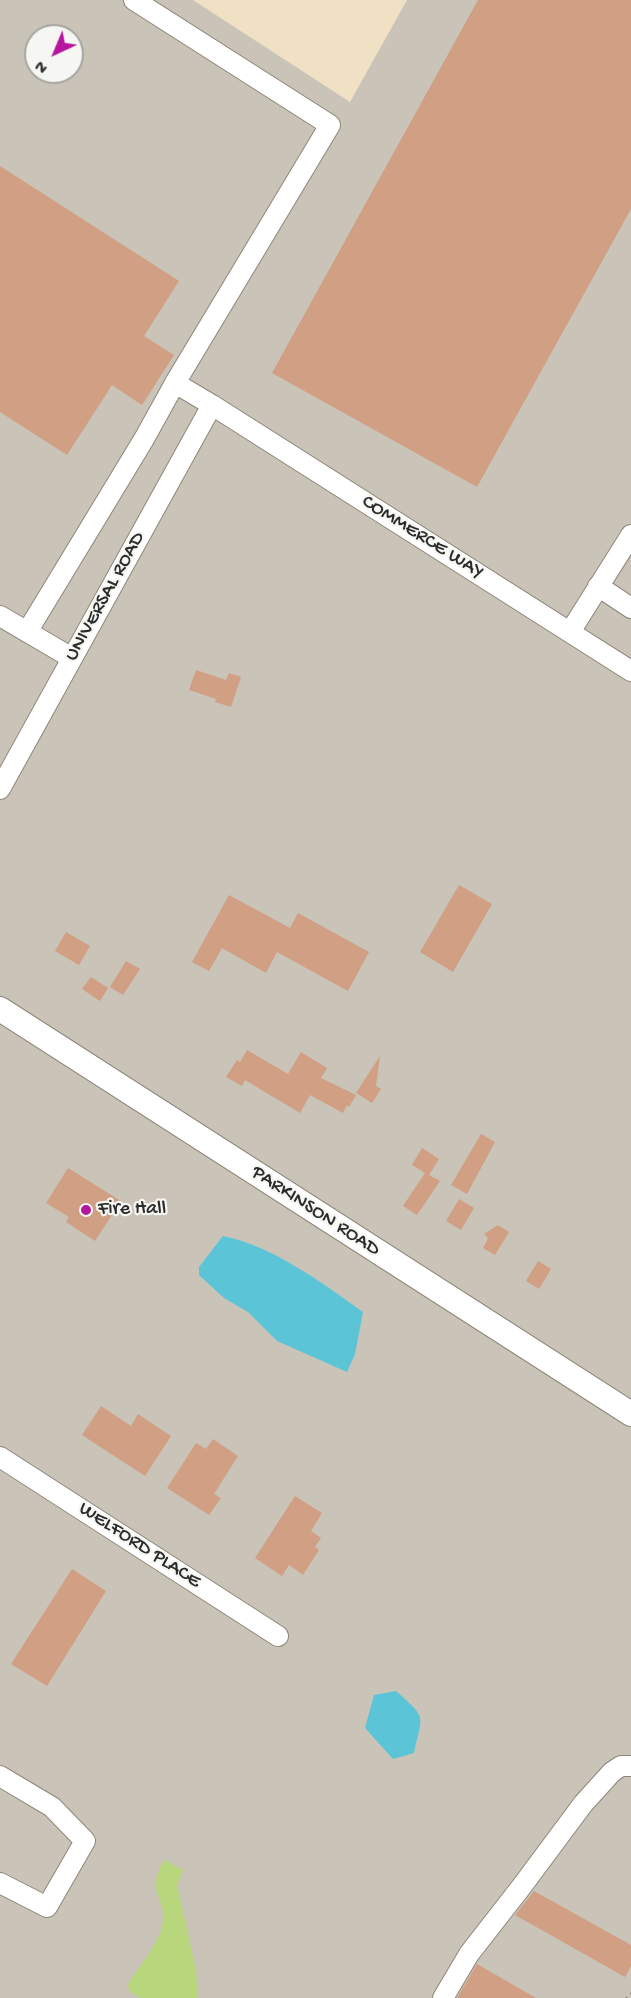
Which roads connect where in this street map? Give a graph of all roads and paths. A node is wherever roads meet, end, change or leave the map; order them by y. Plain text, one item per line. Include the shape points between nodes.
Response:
1 (134, 0) edge
2 (175, 383) junction
3 (212, 405) junction
4 (631, 535) edge
5 (598, 586) junction
6 (631, 608) edge
7 (3, 624) edge
8 (27, 632) junction
9 (570, 632) junction
10 (72, 658) junction
11 (631, 671) edge
12 (0, 789) edge
13 (0, 1009) edge
14 (631, 1414) edge
15 (0, 1457) edge
16 (278, 1636) dead end
17 (631, 1766) edge
18 (0, 1776) edge
19 (0, 1883) edge
20 (631, 1993) edge
21 (443, 1998) edge
22 (626, 1998) edge

1 - 2 street via 330,125
2 - 3 street, COMMERCE WAY
2 - 8 street
3 - 9 street, COMMERCE WAY
3 - 10 street, UNIVERSAL ROAD
4 - 5 street
5 - 6 street
5 - 9 street
7 - 8 street
8 - 10 street
9 - 11 street, COMMERCE WAY
10 - 12 street, UNIVERSAL ROAD
13 - 14 main road, PARKINSON ROAD
15 - 16 street, WELFORD PLACE
17 - 21 street via 621,1766 612,1772 583,1804 469,1954
18 - 19 street via 52,1807 85,1841 47,1907
20 - 22 path

